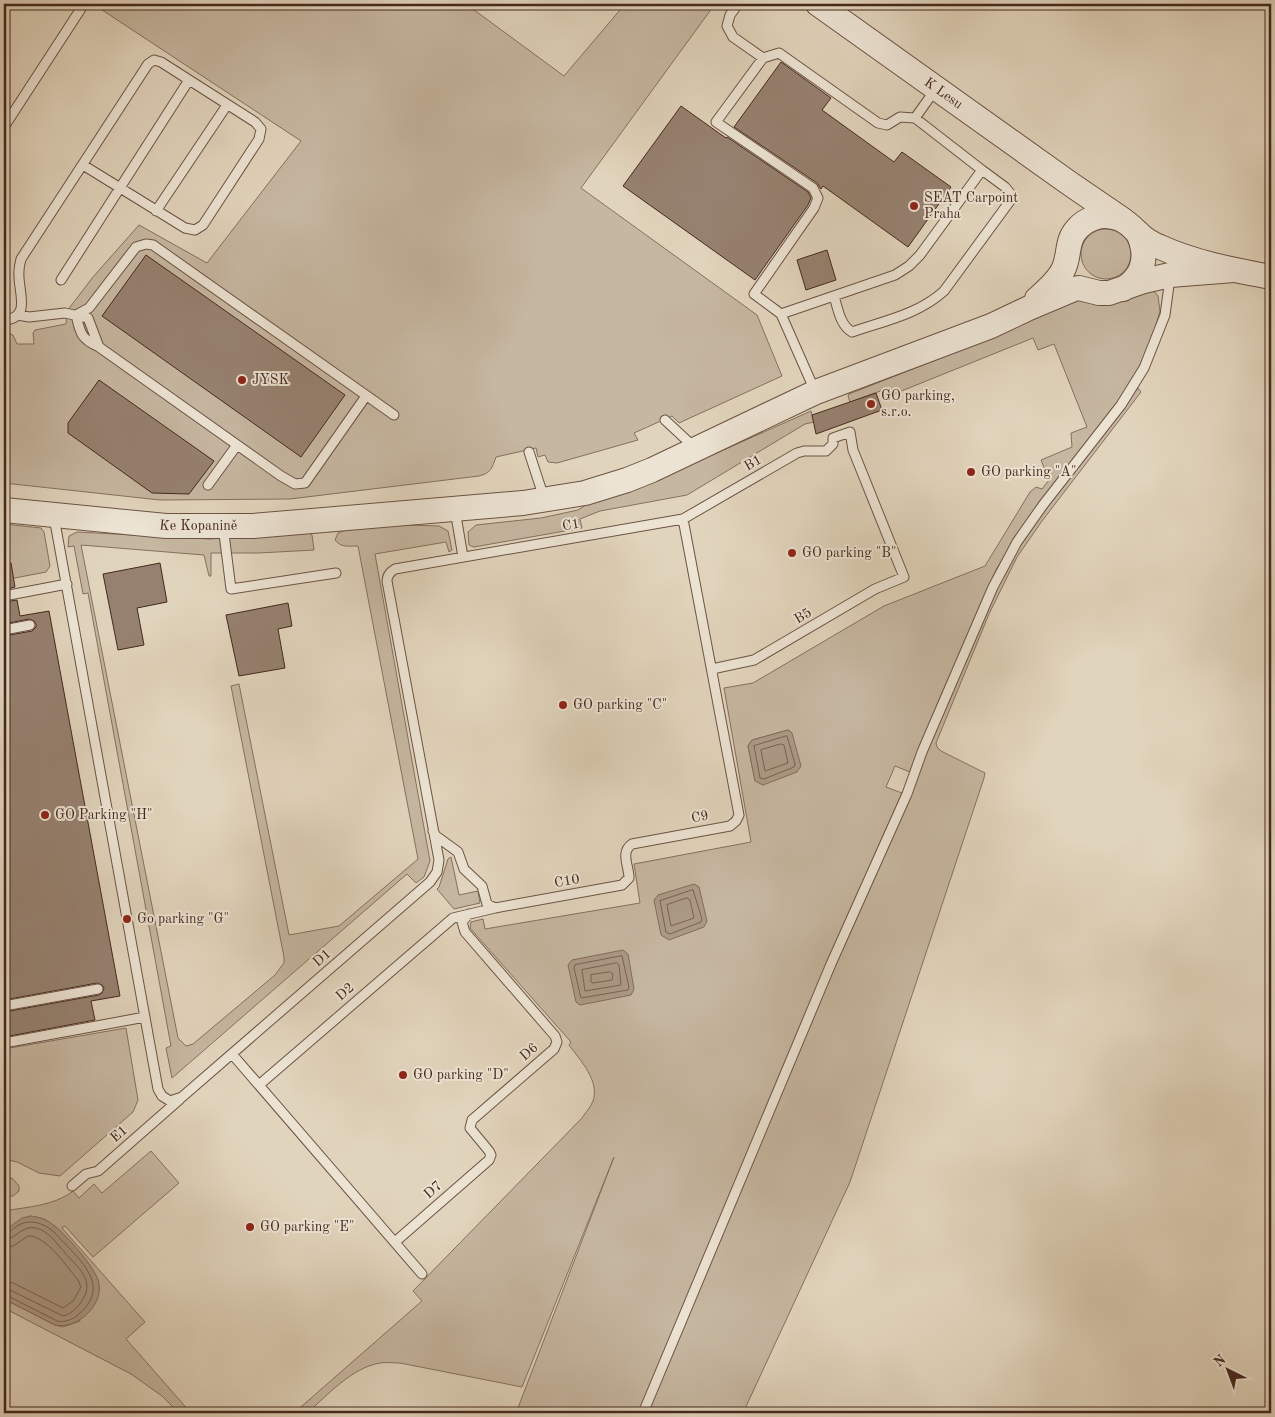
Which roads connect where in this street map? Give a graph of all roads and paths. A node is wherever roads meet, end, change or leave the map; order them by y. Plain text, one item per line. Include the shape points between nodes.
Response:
1 (738, 4) edge
2 (818, 4) edge
3 (82, 7) dead end
4 (762, 58) junction
5 (189, 80) junction
6 (936, 88) junction
7 (227, 105) junction
8 (915, 118) junction
9 (4, 127) edge
10 (83, 165) junction
11 (982, 170) junction
12 (1069, 183) junction
13 (120, 188) junction
14 (156, 211) junction
15 (1130, 227) junction
16 (1076, 230) junction
17 (1067, 258) junction
18 (1234, 270) junction
19 (1170, 275) junction
20 (1271, 277) edge
21 (61, 280) dead end
22 (1088, 290) junction
23 (1120, 291) junction
24 (834, 296) junction
25 (1028, 308) junction
26 (781, 314) junction
27 (18, 315) junction
28 (76, 316) junction
29 (4, 320) edge
30 (816, 392) junction
31 (366, 396) junction
32 (394, 415) dead end
33 (665, 420) dead end
34 (236, 445) junction
35 (696, 449) junction
36 (529, 452) dead end
37 (208, 485) dead end
38 (545, 501) junction
39 (4, 510) edge
40 (455, 510) junction
41 (54, 514) junction
42 (683, 519) junction
43 (222, 526) junction
44 (463, 557) junction
45 (336, 573) dead end
46 (904, 577) joint
47 (66, 584) junction
48 (4, 596) edge
49 (30, 624) dead end
50 (4, 630) edge
51 (712, 669) junction
52 (432, 831) junction
53 (632, 844) joint
54 (495, 908) junction
55 (470, 914) junction
56 (449, 920) joint
57 (98, 988) dead end
58 (4, 1006) edge
59 (145, 1018) junction
60 (4, 1043) edge
61 (232, 1054) junction
62 (259, 1085) junction
63 (182, 1097) junction
64 (489, 1160) joint
65 (72, 1186) dead end
66 (395, 1242) junction
67 (422, 1274) dead end
68 (643, 1413) edge

1 - 4 lane via 727,26 733,37
2 - 6 street, K Lesu
3 - 9 lane
4 - 8 lane via 778,54 878,123 887,125 900,117
4 - 26 lane via 716,122 813,188 818,198 754,294
5 - 7 lane
5 - 10 lane via 161,62 154,60 148,64
5 - 13 lane
6 - 8 lane
6 - 12 street, K Lesu
7 - 14 lane
7 - 14 lane via 255,122 261,130 259,139 203,225 195,230 185,228
8 - 11 lane
10 - 13 lane
10 - 27 lane via 21,259 18,272 22,306
11 - 24 lane via 920,256 909,266 895,275
11 - 24 lane via 1005,187 1010,193 1010,201 933,302 852,332 842,322
12 - 15 street, K Lesu
12 - 16 street via 1078,206
13 - 14 lane
13 - 21 lane
15 - 16 street via 1103,216 1084,223
15 - 18 street, K Lesu via 1148,241 1174,253
15 - 23 street via 1143,244 1145,255 1138,277
16 - 17 street
17 - 22 street via 1074,277
17 - 25 street via 1058,277
18 - 19 street
18 - 20 street
19 - 23 street
19 - 68 lane via 1162,327 1144,368 1017,542 993,587
22 - 23 street via 1109,294
22 - 25 street, Ke Kopanině via 1074,289
24 - 26 lane
25 - 30 street, Ke Kopanině via 991,326
26 - 30 lane
27 - 28 lane via 65,313
27 - 29 lane
28 - 31 lane via 89,308 136,247 152,245
28 - 34 lane via 86,341 99,346
30 - 35 street, Ke Kopanině
31 - 32 lane
31 - 34 lane via 306,483 295,484
33 - 35 lane
34 - 37 lane
35 - 38 street, Ke Kopanině via 607,487
36 - 38 lane
38 - 40 street, Ke Kopanině
39 - 41 street, Ke Kopanině
40 - 43 street, Ke Kopanině
40 - 44 lane
41 - 43 street, Ke Kopanině via 166,526
41 - 47 lane
42 - 44 lane, C1
42 - 46 lane, B1 via 797,453 826,451 833,444 833,438 850,432 853,450
42 - 51 lane
43 - 45 lane via 231,589
44 - 52 lane, C1 via 395,569 387,578
46 - 51 lane, B5 via 875,589 754,660
47 - 48 lane
47 - 59 lane
49 - 50 lane
51 - 53 lane, C9 via 738,814 736,821
52 - 54 lane via 458,852 464,868 482,886 487,904
52 - 61 lane, D1 via 438,866 430,882
53 - 54 lane, C10 via 625,852 629,878 622,885
54 - 55 lane, C10
55 - 56 lane, C10
55 - 64 lane, D6 via 462,922 465,932 557,1042 554,1049 472,1120 470,1128 489,1151
56 - 62 lane, D2
57 - 58 lane
59 - 60 lane
59 - 63 lane, E1 via 160,1093 167,1100
61 - 62 lane
61 - 63 lane, E1
62 - 66 lane
63 - 65 lane, E1 via 98,1171 86,1174
64 - 66 lane, D7
66 - 67 lane

